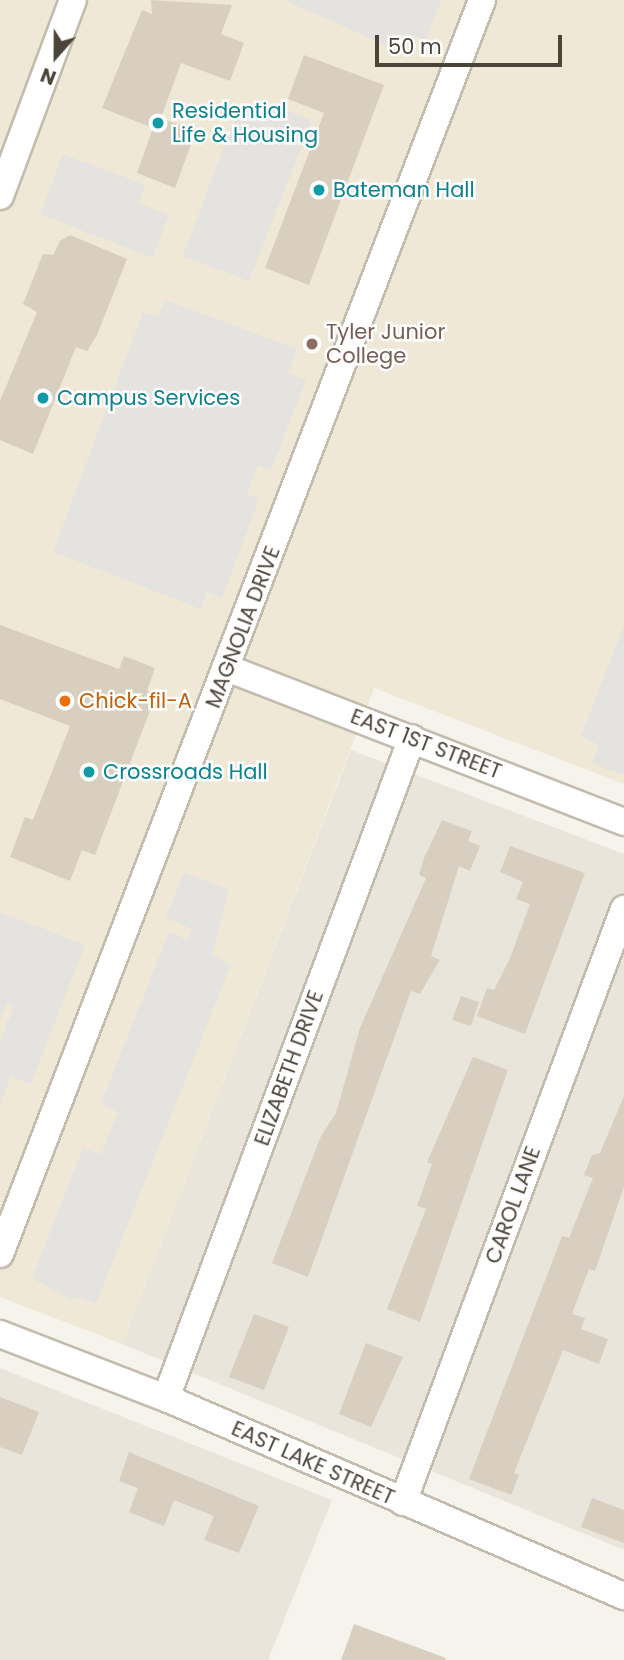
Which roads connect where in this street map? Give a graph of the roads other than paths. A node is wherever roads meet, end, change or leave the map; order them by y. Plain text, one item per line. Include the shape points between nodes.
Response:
1 (73, 0) edge
2 (482, 0) edge
3 (0, 196) edge
4 (227, 667) junction
5 (412, 738) junction
6 (624, 822) edge
7 (624, 909) edge
8 (0, 1254) edge
9 (0, 1334) edge
10 (166, 1398) junction
11 (402, 1502) junction
12 (624, 1596) edge

1 - 3 street
2 - 4 street, MAGNOLIA DRIVE
4 - 5 street, EAST 1ST STREET
4 - 8 street, MAGNOLIA DRIVE
5 - 6 street, EAST 1ST STREET
5 - 10 street, ELIZABETH DRIVE
7 - 11 street, CAROL LANE
9 - 10 street, EAST LAKE STREET
10 - 11 street, EAST LAKE STREET
11 - 12 street, EAST LAKE STREET

